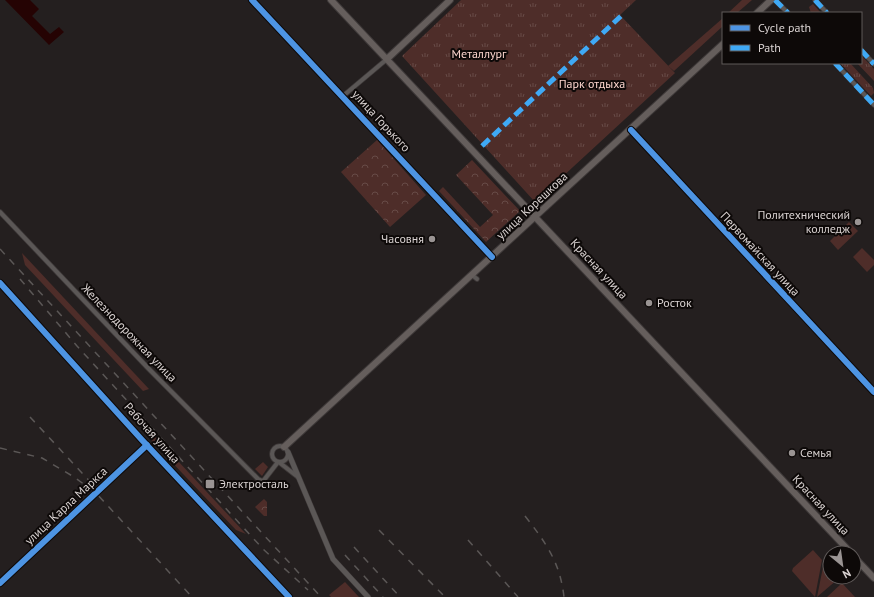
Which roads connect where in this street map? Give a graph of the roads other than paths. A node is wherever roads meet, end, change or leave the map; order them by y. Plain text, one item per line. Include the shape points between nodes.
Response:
1 (252, 0) edge
2 (331, 0) edge
3 (450, 0) edge
4 (771, 0) edge
5 (775, 0) edge
6 (815, 0) edge
7 (758, 12) edge
8 (787, 12) edge
9 (826, 12) edge
10 (722, 45) edge
11 (862, 51) edge
12 (387, 59) junction
13 (836, 64) edge
14 (874, 64) edge
15 (343, 96) junction
16 (874, 105) edge
17 (631, 130) junction
18 (0, 212) edge
19 (535, 217) junction
20 (492, 257) junction
21 (0, 283) edge
22 (874, 392) edge
23 (147, 445) junction
24 (286, 449) junction
25 (279, 462) junction
26 (301, 480) junction
27 (843, 545) edge
28 (862, 565) edge
29 (874, 578) edge
30 (0, 583) edge
31 (289, 597) edge
32 (368, 597) edge

1 - 15 street, улица Горького
2 - 12 main road, Красная улица
3 - 12 main road
4 - 7 main road
5 - 8 street
6 - 9 street
10 - 17 main road, улица Корешкова
11 - 14 street
12 - 15 street
12 - 19 main road, Красная улица
13 - 16 street
15 - 20 street, улица Горького
17 - 19 main road, улица Корешкова
17 - 22 street, Первомайская улица
18 - 25 street, Железнодорожная улица via 246,467 262,481
19 - 20 main road, улица Корешкова
19 - 27 main road, Красная улица
20 - 24 main road, улица Корешкова via 474,277
21 - 23 street, Рабочая улица
23 - 30 street, улица Карла Маркса
23 - 31 street, Рабочая улица
24 - 25 street via 286,460
24 - 25 street via 277,446 272,451 272,458
24 - 26 street
25 - 26 street
26 - 32 street via 333,559
28 - 29 main road

